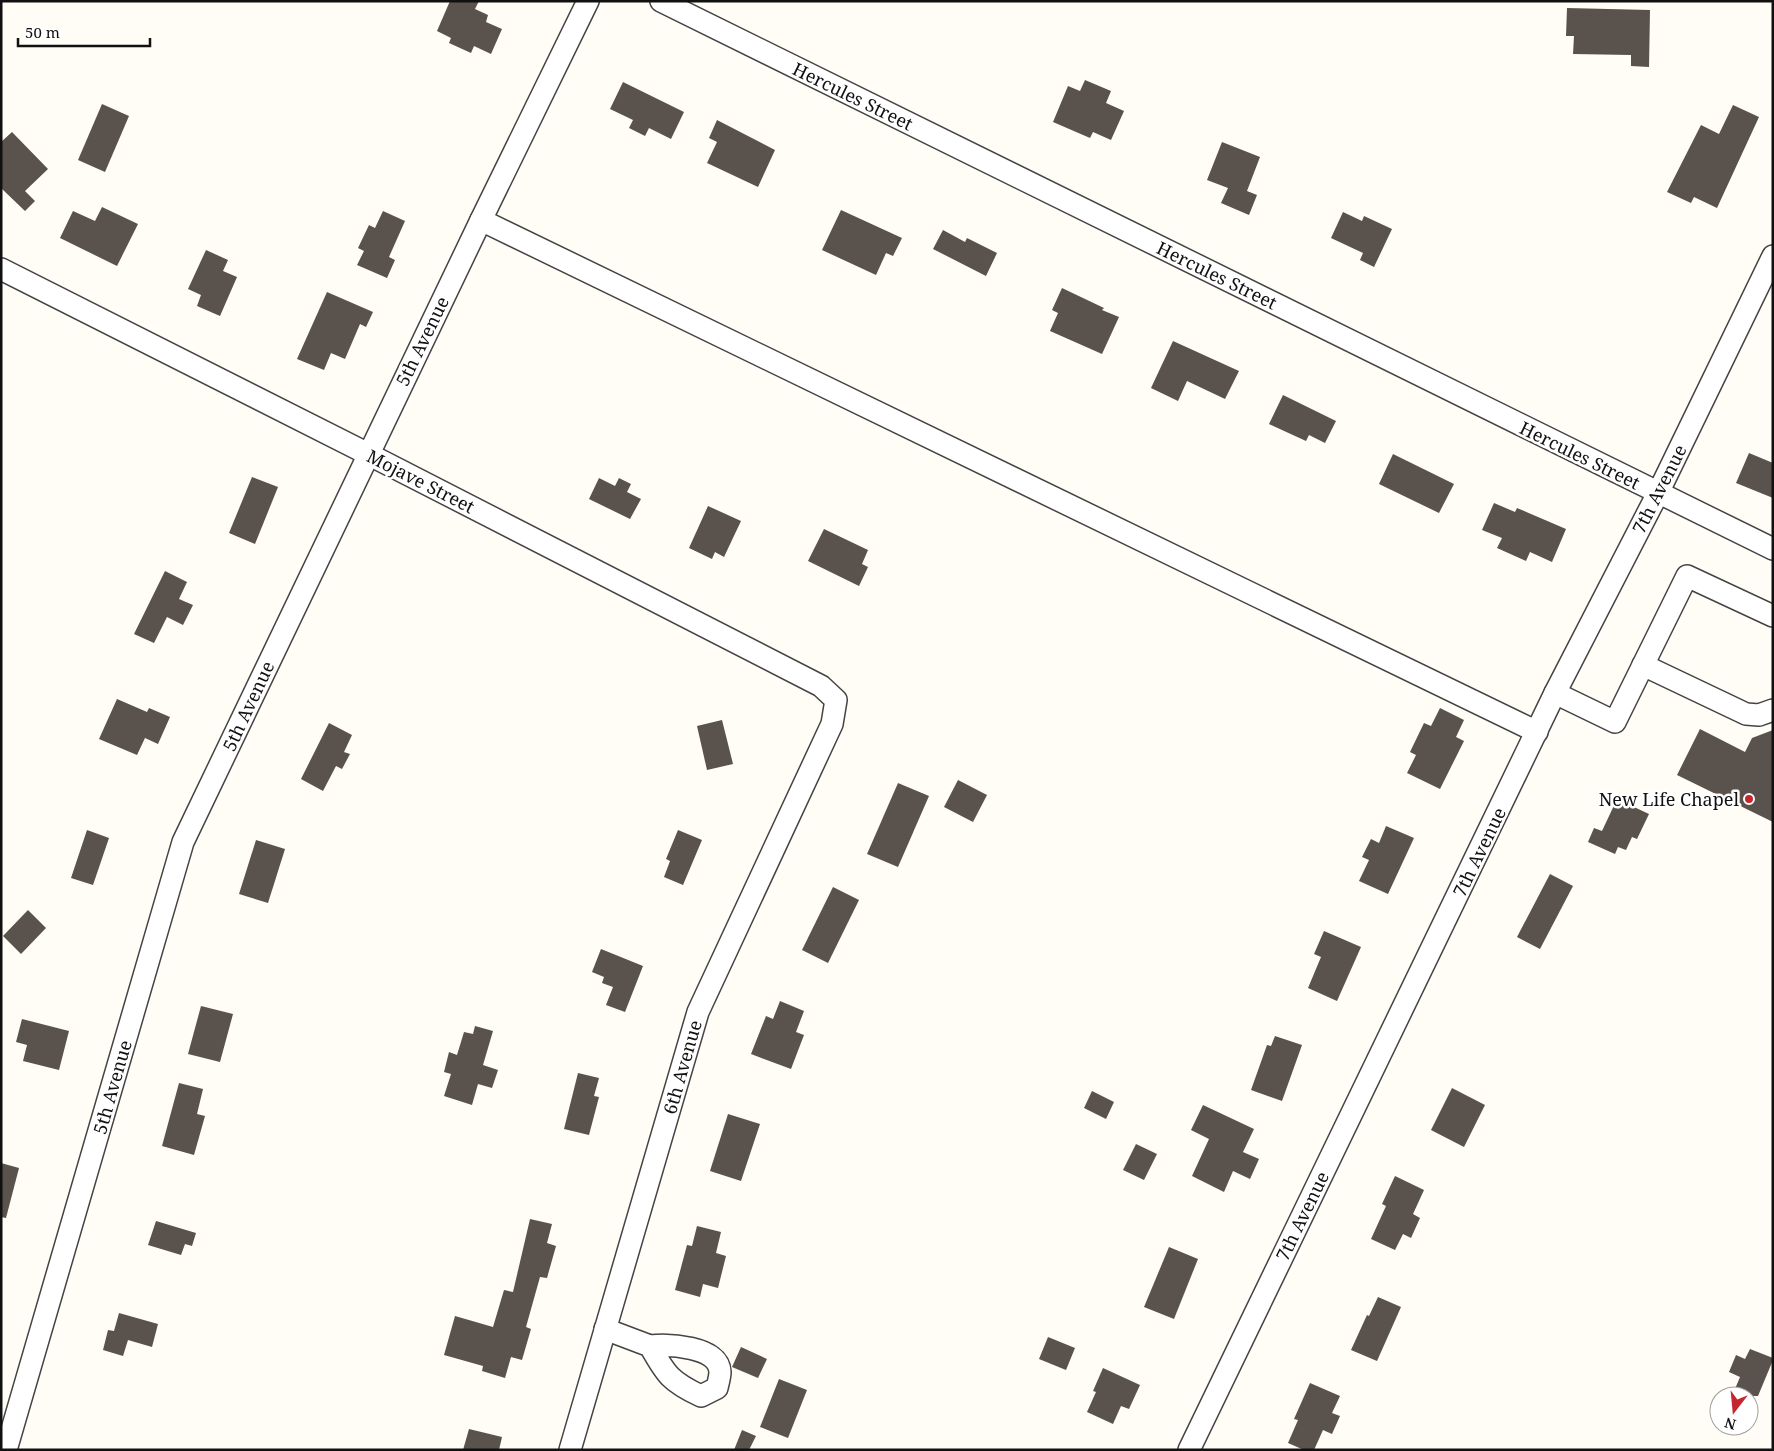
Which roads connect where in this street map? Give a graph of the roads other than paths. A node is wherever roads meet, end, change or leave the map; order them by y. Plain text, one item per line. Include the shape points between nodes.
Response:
1 (588, 1) edge
2 (661, 1) edge
3 (481, 220) junction
4 (1773, 256) edge
5 (1, 269) edge
6 (368, 454) junction
7 (1658, 493) junction
8 (1773, 549) edge
9 (1773, 616) edge
10 (1643, 665) junction
11 (1555, 693) junction
12 (836, 700) joint
13 (1773, 710) edge
14 (1537, 732) junction
15 (606, 1329) junction
16 (650, 1346) dead end
17 (6, 1450) edge
18 (570, 1450) edge
19 (1189, 1450) edge

1 - 3 street, 5th Avenue
2 - 7 street, Hercules Street
3 - 6 street, 5th Avenue
3 - 14 street
4 - 7 street, 7th Avenue
5 - 6 street, Mojave Street
6 - 12 street, Mojave Street via 821,686
6 - 17 street, 5th Avenue via 183,842
7 - 8 street, Hercules Street
7 - 11 street, 7th Avenue
9 - 10 street via 1686,576
10 - 11 street via 1616,722
10 - 13 street via 1746,714 1759,715
11 - 14 street, 7th Avenue
12 - 15 street, 6th Avenue via 832,724 698,1012
14 - 19 street, 7th Avenue
15 - 16 street
15 - 18 street, 6th Avenue

